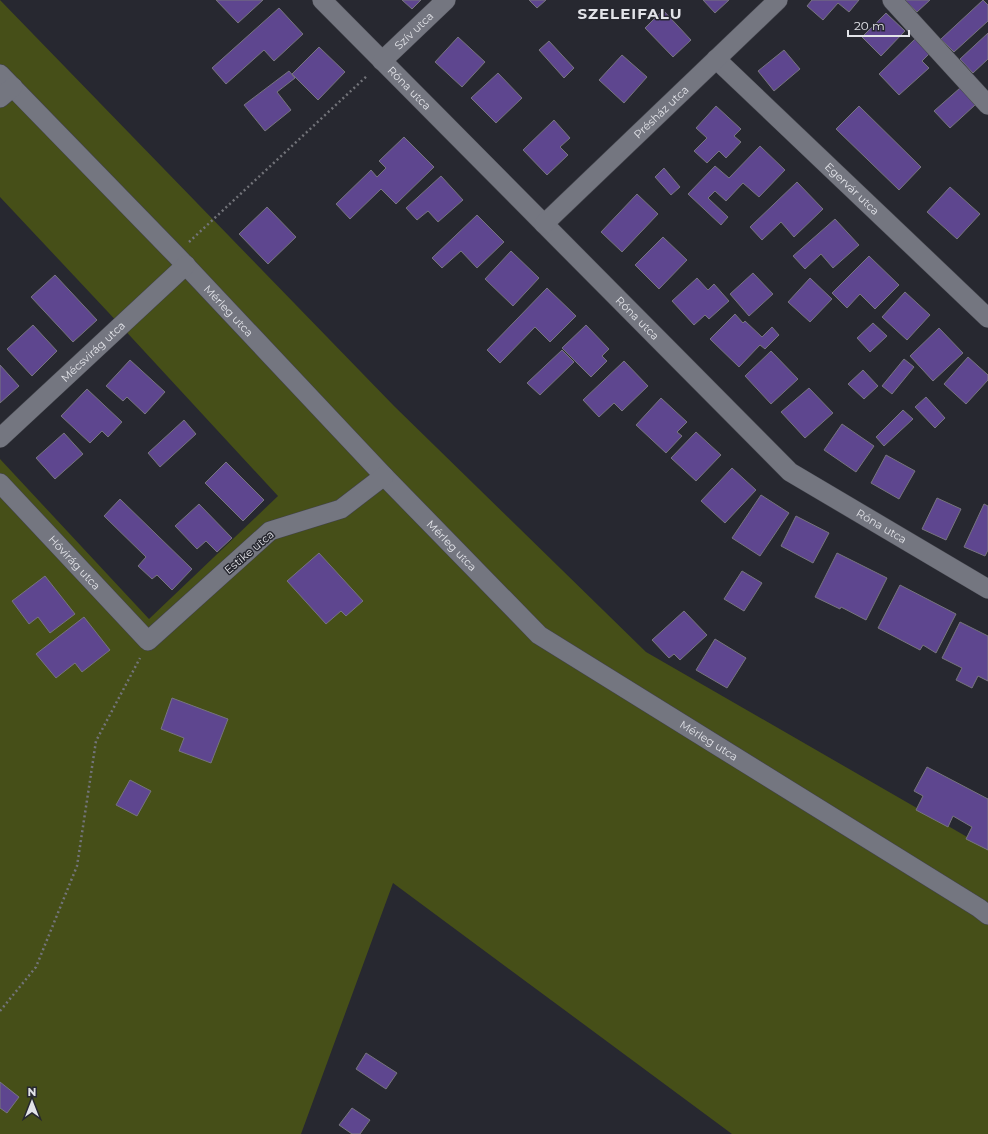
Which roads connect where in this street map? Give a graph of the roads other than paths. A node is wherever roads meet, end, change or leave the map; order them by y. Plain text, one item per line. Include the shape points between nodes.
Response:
1 (322, 0) edge
2 (446, 0) edge
3 (778, 0) edge
4 (892, 0) edge
5 (716, 59) junction
6 (382, 61) junction
7 (4, 86) edge
8 (988, 105) edge
9 (544, 224) junction
10 (181, 260) junction
11 (988, 318) edge
12 (0, 438) edge
13 (384, 476) junction
14 (0, 483) edge
15 (988, 589) edge
16 (148, 641) joint
17 (988, 915) edge

1 - 6 street, Róna utca
2 - 6 street, Szív utca
3 - 5 street, Présház utca
4 - 8 street
5 - 9 street, Présház utca
5 - 11 street, Egervár utca
6 - 9 street, Róna utca
7 - 10 street, Mérleg utca
9 - 15 street, Róna utca via 790,472
10 - 12 street, Mécsvirág utca
10 - 13 street, Mérleg utca
13 - 16 street, Estike utca via 341,509 270,531
13 - 17 street, Mérleg utca via 539,635
14 - 16 street, Hóvirág utca

